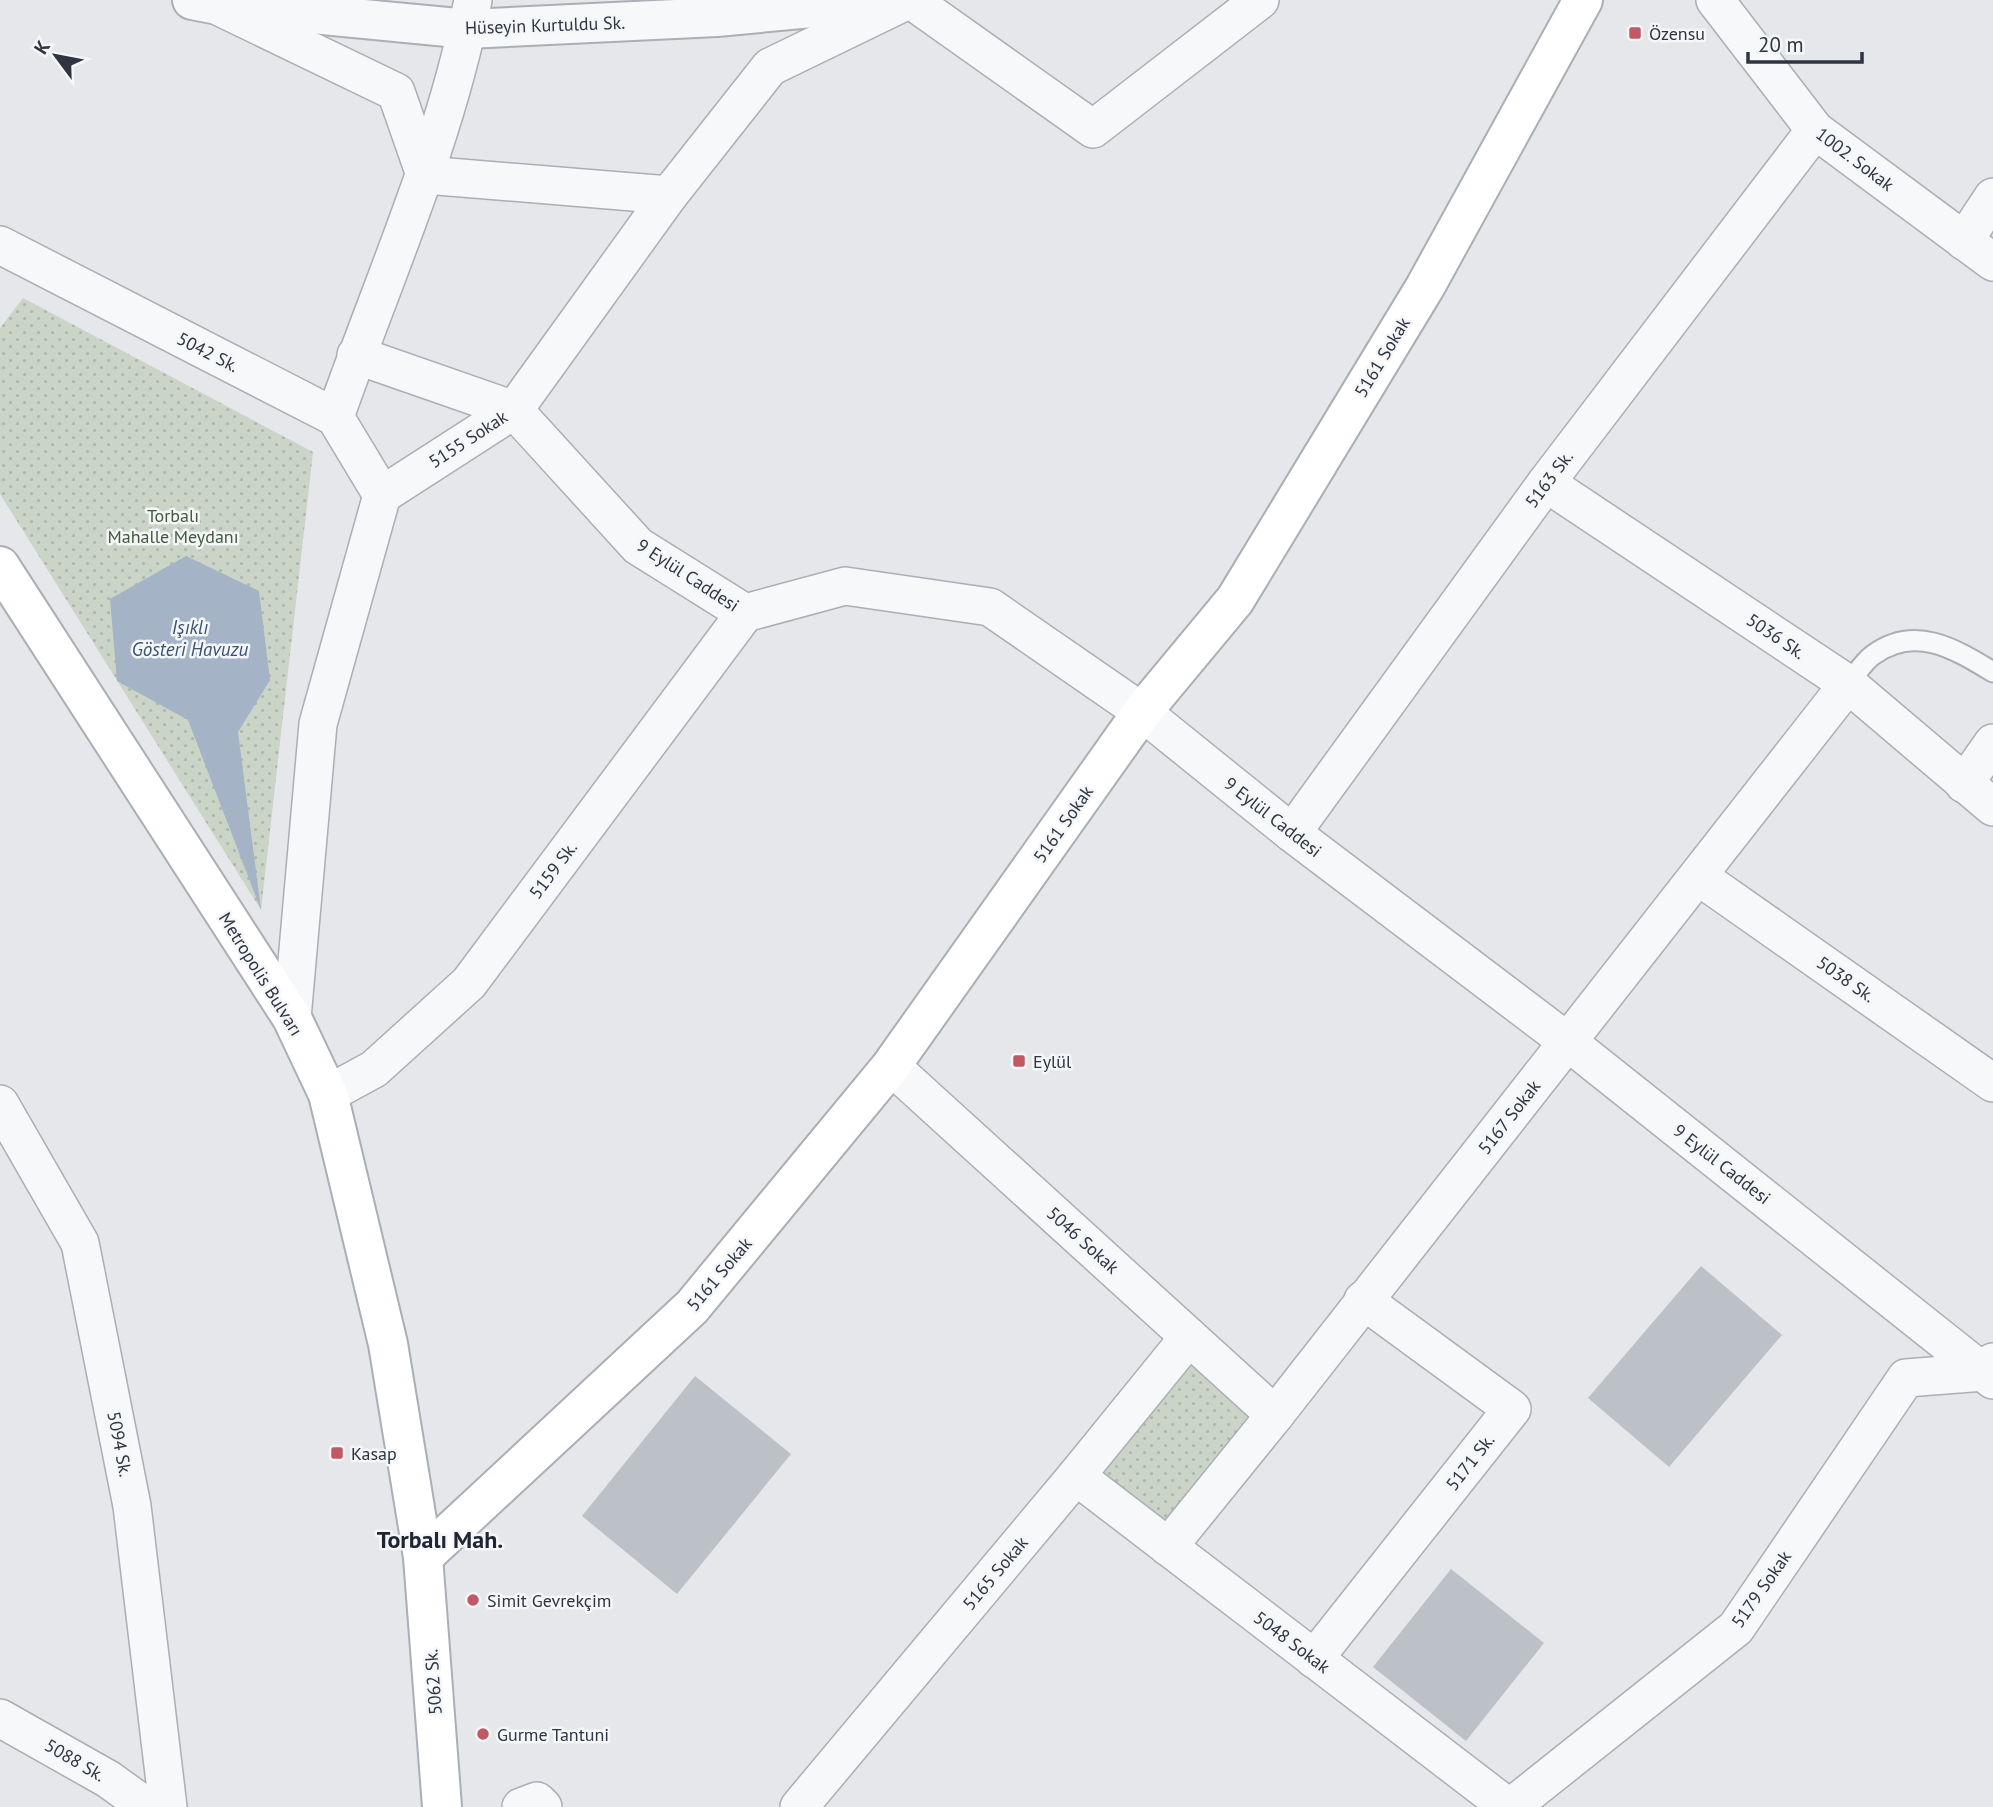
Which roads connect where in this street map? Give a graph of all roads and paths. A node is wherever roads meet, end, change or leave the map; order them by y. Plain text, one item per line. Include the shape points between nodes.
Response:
1 (898, 0) edge
2 (909, 0) edge
3 (1260, 0) edge
4 (1583, 0) edge
5 (1715, 0) edge
6 (209, 2) edge
7 (470, 15) edge
8 (1815, 130) junction
9 (425, 175) junction
10 (670, 195) junction
11 (1993, 197) edge
12 (1964, 240) junction
13 (0, 245) edge
14 (1993, 262) edge
15 (356, 355) junction
16 (514, 410) junction
17 (335, 417) junction
18 (1546, 483) junction
19 (383, 495) junction
20 (0, 566) edge
21 (745, 613) junction
22 (1993, 672) edge
23 (1848, 684) junction
24 (1142, 712) junction
25 (1993, 743) edge
26 (1964, 784) junction
27 (1993, 807) edge
28 (1292, 833) junction
29 (1699, 876) junction
30 (292, 1018) junction
31 (1568, 1042) junction
32 (891, 1066) junction
33 (1993, 1083) edge
34 (328, 1094) junction
35 (0, 1104) edge
36 (1363, 1300) junction
37 (1189, 1337) junction
38 (1990, 1371) edge
39 (1275, 1415) junction
40 (1076, 1476) junction
41 (1168, 1547) junction
42 (423, 1557) junction
43 (1314, 1659) junction
44 (0, 1718) edge
45 (147, 1807) edge
46 (168, 1807) edge
47 (442, 1807) edge
48 (521, 1807) edge
49 (543, 1807) edge
50 (799, 1807) edge
51 (1509, 1807) edge

1 - 7 street, Hüseyin Kurtuldu Sk. via 717,18
2 - 3 street via 1093,129
2 - 10 street, 5155 Sokak via 770,66
4 - 24 main road, 5161 Sokak via 1425,287 1235,600
5 - 8 street, 1002. Sokak
6 - 7 street, Hüseyin Kurtuldu Sk.
6 - 9 street via 396,92
7 - 9 street
8 - 12 street, 1002. Sokak
8 - 18 street, 5163 Sk.
9 - 10 street
9 - 15 street
10 - 16 street, 5155 Sokak
11 - 12 street
12 - 14 street, 1002. Sokak
13 - 17 street, 5042 Sk.
15 - 16 street
15 - 17 street
16 - 19 street, 5155 Sokak
16 - 21 street, 9 Eylül Caddesi via 638,546
17 - 19 street
18 - 23 street, 5036 Sk.
18 - 28 street, 5163 Sk.
19 - 30 street via 318,724
20 - 30 main road, Metropolis Bulvarı
21 - 24 street, 9 Eylül Caddesi via 845,586 990,607
21 - 34 street, 5159 Sk. via 469,983 374,1069
22 - 23 lane via 1958,652 1919,639 1871,656
23 - 26 street, 5036 Sk.
23 - 29 street, 5167 Sokak
24 - 28 street, 9 Eylül Caddesi
24 - 32 main road, 5161 Sokak
25 - 26 street
26 - 27 street, 5036 Sk.
28 - 31 street, 9 Eylül Caddesi
29 - 31 street, 5167 Sokak
29 - 33 street, 5038 Sk.
30 - 34 main road, Metropolis Bulvarı
31 - 36 street, 5167 Sokak
31 - 38 street, 9 Eylül Caddesi
32 - 37 street, 5046 Sokak
32 - 42 main road, 5161 Sokak via 692,1307
34 - 42 main road, Metropolis Bulvarı via 388,1344
35 - 46 street, 5094 Sk. via 80,1243 132,1506
36 - 39 street, 5167 Sokak
36 - 43 street, 5171 Sk. via 1512,1409
37 - 39 street, 5046 Sokak
37 - 40 street, 5165 Sokak
38 - 51 street, 5179 Sokak via 1906,1378 1736,1628
39 - 41 street, 5167 Sokak
40 - 41 street, 5048 Sokak
40 - 50 street, 5165 Sokak
41 - 43 street, 5048 Sokak
42 - 47 main road, 5062 Sk.
43 - 51 street, 5048 Sokak
44 - 45 street, 5088 Sk. via 108,1779
48 - 49 street via 537,1801

